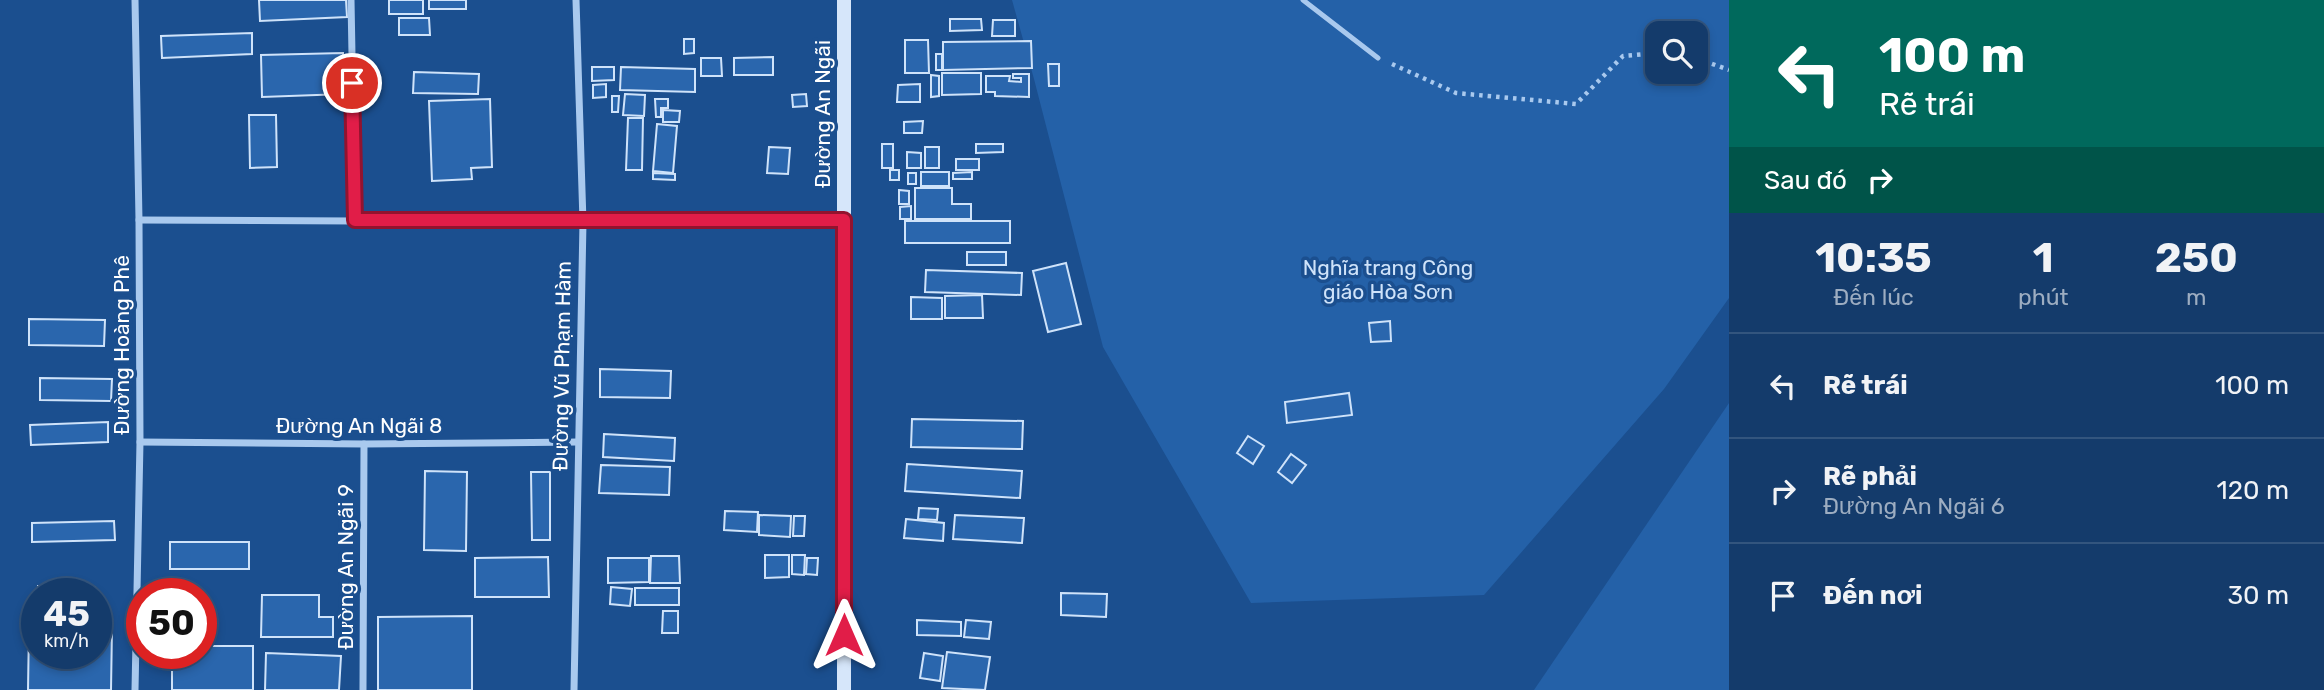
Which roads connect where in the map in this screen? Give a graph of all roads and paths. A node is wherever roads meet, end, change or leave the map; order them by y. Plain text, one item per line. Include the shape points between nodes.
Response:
1 (135, 0) edge
2 (351, 0) edge
3 (576, 0) edge
4 (844, 0) edge
5 (1303, 0) edge
6 (1645, 54) edge
7 (1378, 58) joint
8 (1708, 62) edge
9 (1729, 70) edge
10 (139, 220) junction
11 (355, 220) junction
12 (844, 220) junction
13 (583, 222) junction
14 (140, 442) junction
15 (578, 442) junction
16 (364, 444) junction
17 (135, 690) edge
18 (363, 690) edge
19 (574, 690) edge
20 (844, 690) edge

1 - 10 street, Đường Hoàng Phê
2 - 11 street
3 - 13 street, Đường Vũ Phạm Hàm
4 - 12 main road, Đường An Ngãi
5 - 7 lane
6 - 7 path via 1623,56 1576,104 1456,93
8 - 9 path
10 - 11 street
10 - 14 street, Đường Hoàng Phê
11 - 13 street
12 - 13 street
12 - 20 main road, Đường An Ngãi
13 - 15 street, Đường Vũ Phạm Hàm
14 - 16 street, Đường An Ngãi 8
14 - 17 street, Đường Hoàng Phê
15 - 16 street, Đường An Ngãi 8
15 - 19 street, Đường Vũ Phạm Hàm
16 - 18 street, Đường An Ngãi 9

